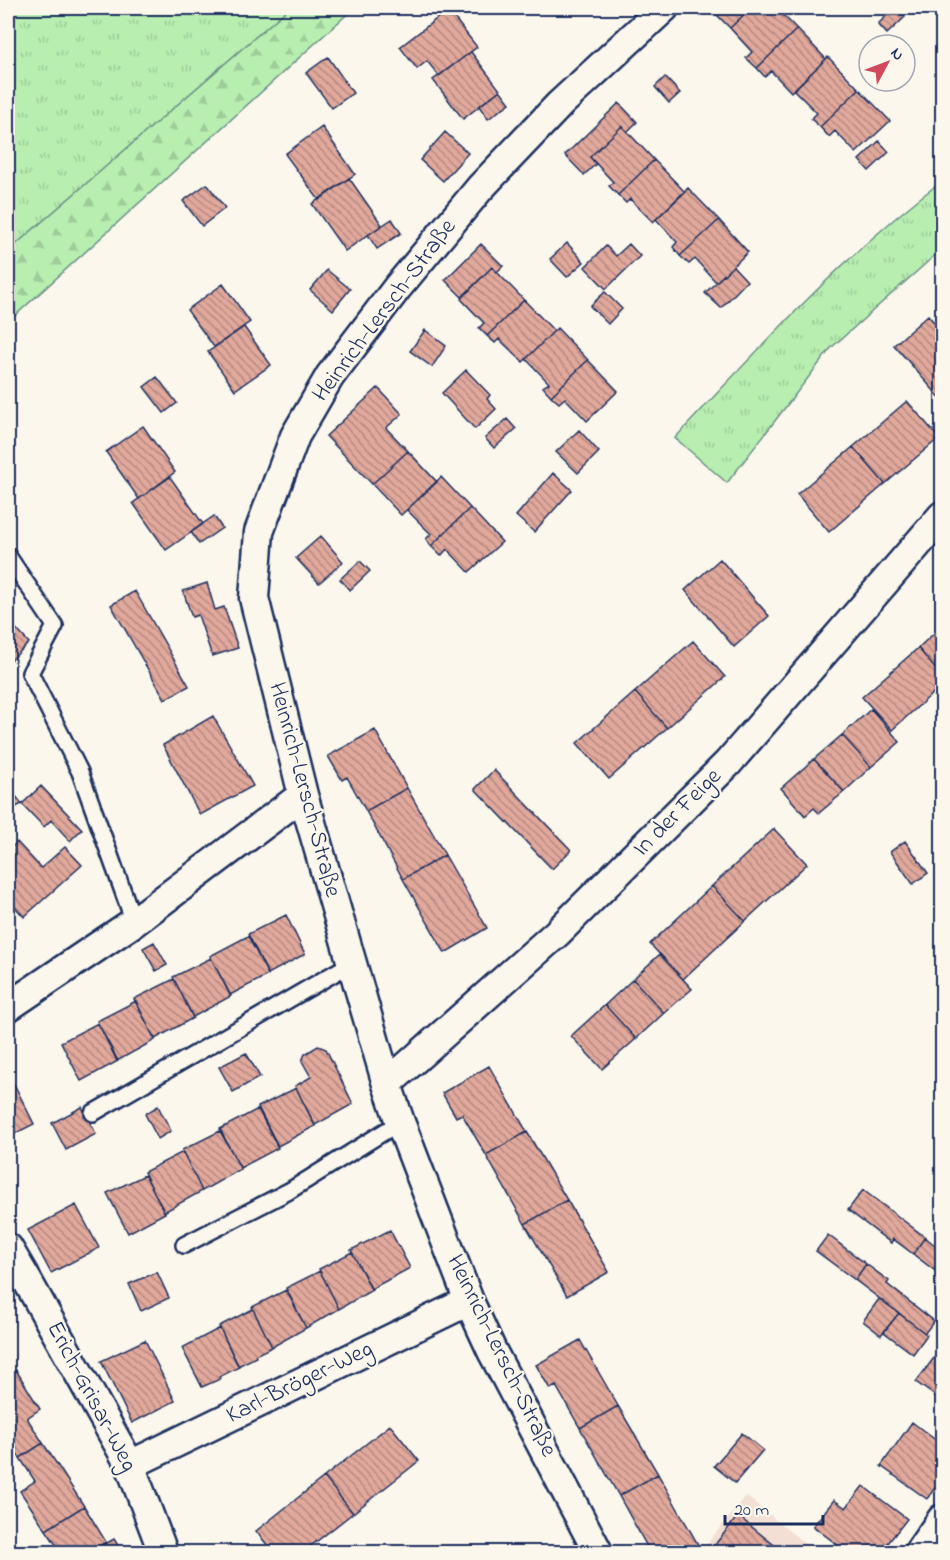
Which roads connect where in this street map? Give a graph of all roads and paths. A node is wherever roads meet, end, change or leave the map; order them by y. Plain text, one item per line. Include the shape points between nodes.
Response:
1 (664, 8) edge
2 (942, 516) edge
3 (8, 555) edge
4 (303, 795) junction
5 (134, 922) junction
6 (352, 963) junction
7 (8, 1007) edge
8 (387, 1084) junction
9 (93, 1113) dead end
10 (400, 1122) junction
11 (184, 1245) dead end
12 (8, 1248) edge
13 (469, 1301) junction
14 (130, 1465) junction
15 (942, 1519) edge
16 (163, 1552) edge
17 (598, 1552) edge
18 (919, 1552) edge

1 - 4 street, Heinrich-Lersch-Straße via 560,104 480,188 330,376 295,436 259,532 254,598
2 - 8 street, In der Feige via 728,763 557,933
3 - 5 lane via 55,626 30,673 80,772
4 - 5 street
4 - 6 street, Heinrich-Lersch-Straße
5 - 7 street
6 - 8 street, Heinrich-Lersch-Straße
6 - 9 lane
8 - 10 street, Heinrich-Lersch-Straße
10 - 11 lane via 289,1191
10 - 13 street, Heinrich-Lersch-Straße
12 - 14 street, Erich-Grisar-Weg
13 - 14 street, Karl-Bröger-Weg
13 - 17 street, Heinrich-Lersch-Straße
14 - 16 street, Erich-Grisar-Weg
15 - 18 street

